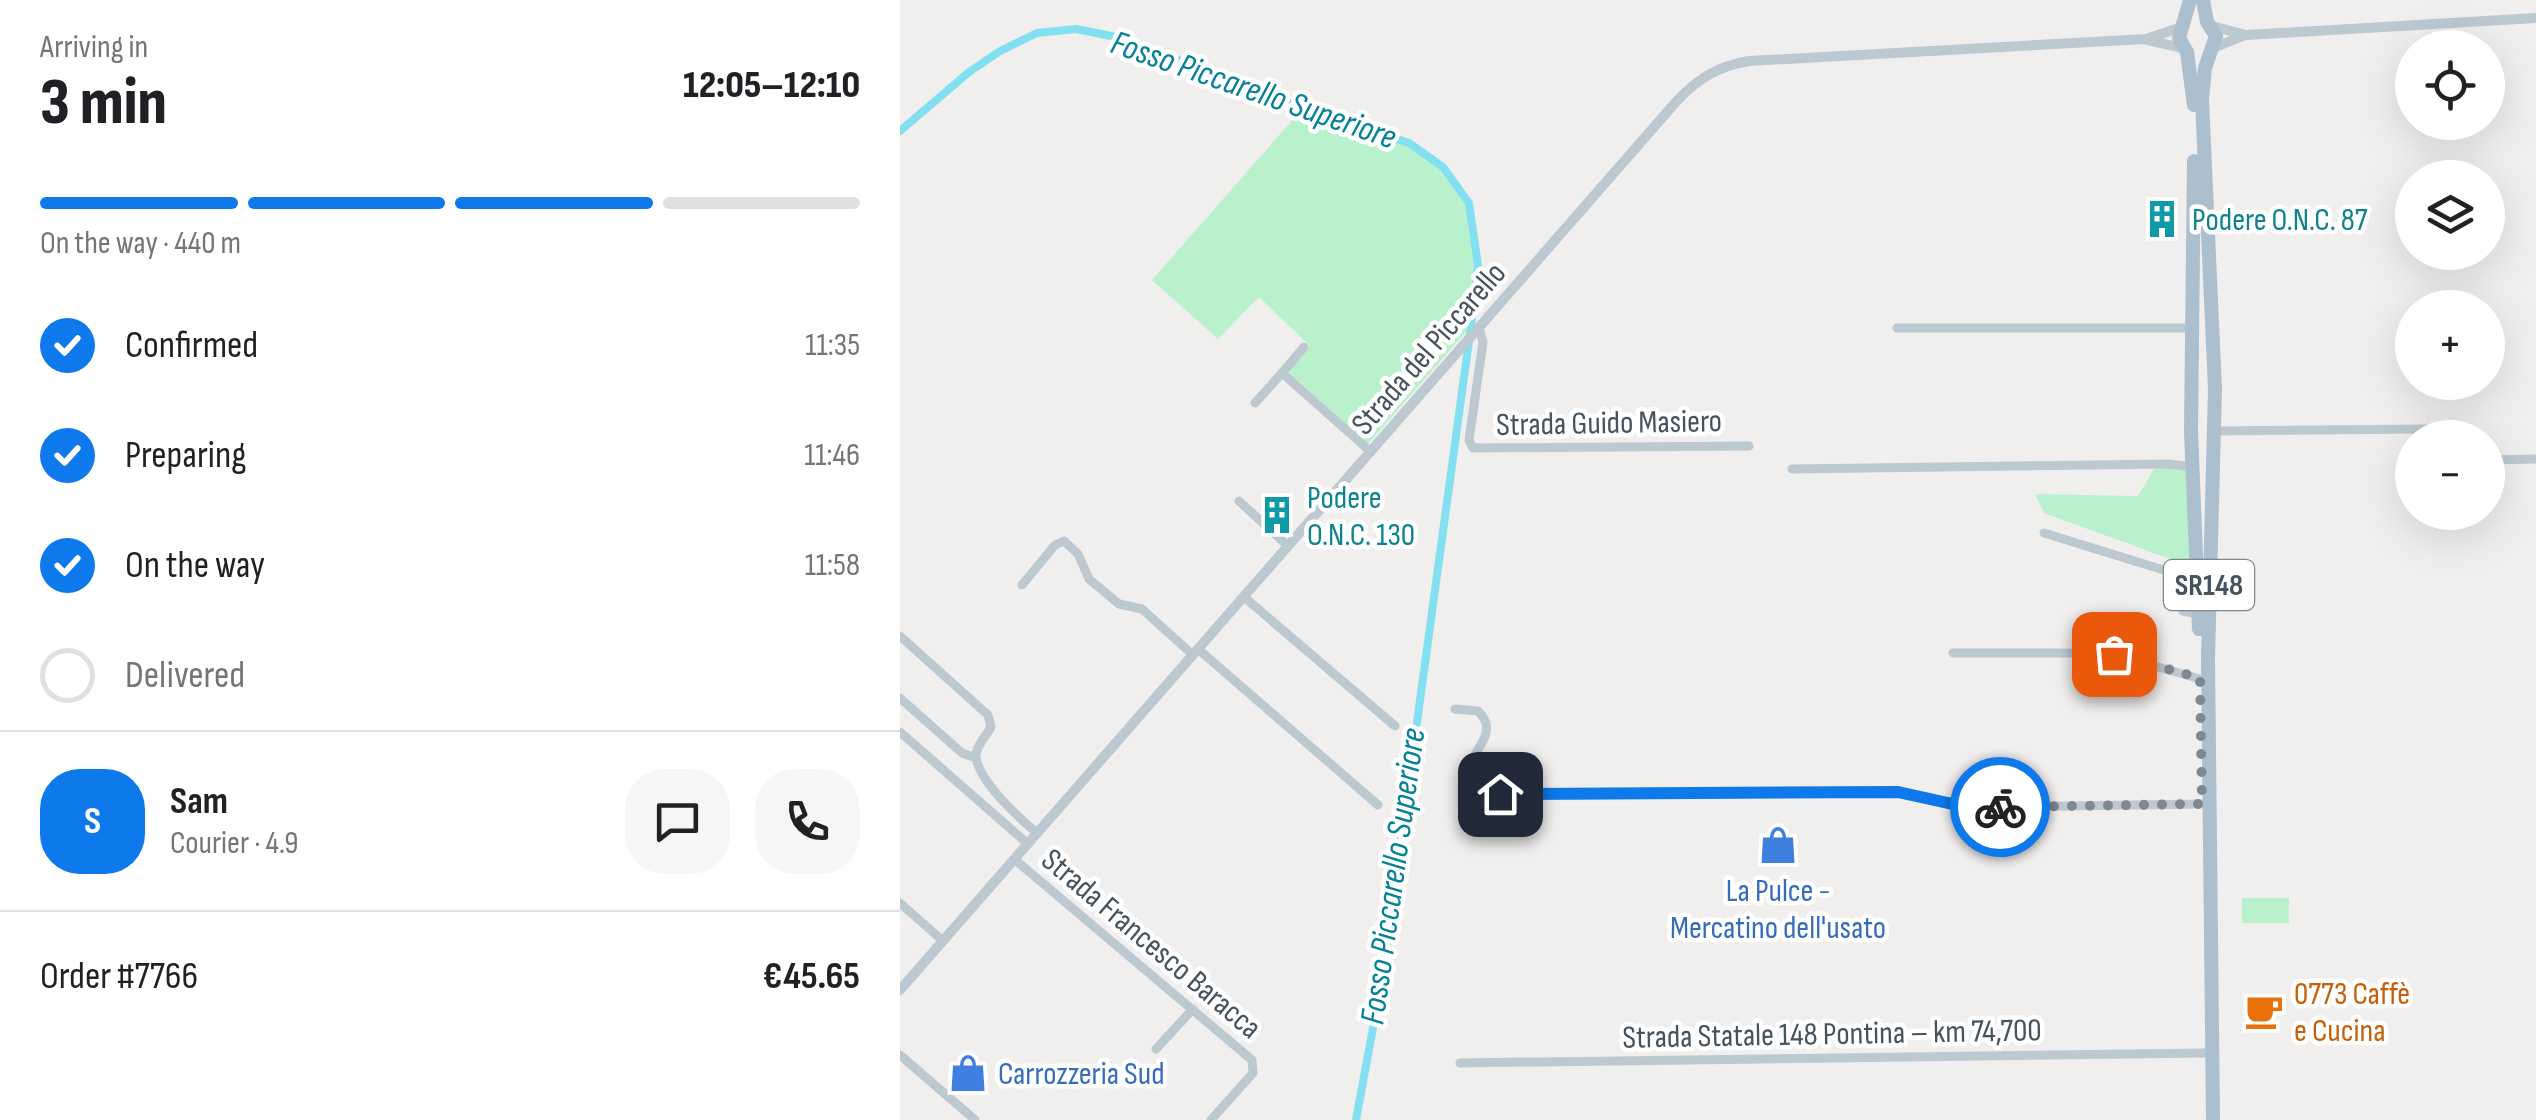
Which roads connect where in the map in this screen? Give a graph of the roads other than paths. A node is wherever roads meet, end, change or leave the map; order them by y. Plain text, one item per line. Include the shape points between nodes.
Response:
1 (2190, 0) edge
2 (2203, 0) edge
3 (2536, 18) edge
4 (2209, 23) junction
5 (2184, 25) junction
6 (2246, 35) junction
7 (2146, 39) junction
8 (2185, 50) junction
9 (2210, 51) junction
10 (1479, 328) junction
11 (1897, 328) dead end
12 (2191, 328) junction
13 (1304, 347) dead end
14 (1282, 373) junction
15 (1255, 403) dead end
16 (2395, 429) edge
17 (2214, 430) junction
18 (1749, 446) dead end
19 (1371, 452) junction
20 (2536, 459) edge
21 (2505, 460) edge
22 (2192, 467) junction
23 (1792, 468) dead end
24 (1239, 501) dead end
25 (2044, 533) dead end
26 (1288, 546) junction
27 (1022, 584) dead end
28 (1244, 597) junction
29 (2199, 614) junction
30 (900, 636) edge
31 (1196, 652) junction
32 (1952, 652) dead end
33 (2200, 678) junction
34 (900, 698) edge
35 (1456, 709) dead end
36 (1395, 726) dead end
37 (900, 732) edge
38 (910, 740) junction
39 (900, 752) edge
40 (976, 758) junction
41 (1469, 794) junction
42 (2202, 804) junction
43 (1378, 805) dead end
44 (1469, 828) dead end
45 (1037, 833) junction
46 (1028, 844) junction
47 (1014, 859) junction
48 (900, 903) edge
49 (943, 941) junction
50 (904, 976) edge
51 (900, 990) edge
52 (1193, 1009) junction
53 (1156, 1049) dead end
54 (2204, 1052) junction
55 (900, 1055) edge
56 (1460, 1064) dead end
57 (975, 1120) edge
58 (1212, 1120) edge
59 (2206, 1120) edge
60 (2214, 1120) edge

1 - 5 main road, SR148
2 - 4 main road, SR148
3 - 6 street
4 - 5 main road via 2196,18
4 - 6 street
4 - 9 main road, SR148 via 2216,36
5 - 7 street, Strada del Piccarello
5 - 8 main road, SR148 via 2178,38
6 - 9 street
7 - 8 street, Strada del Piccarello
7 - 10 street, Strada del Piccarello via 1776,59 1717,69 1682,95
8 - 9 main road via 2198,56
8 - 12 main road, SR148 via 2194,107
9 - 17 main road, SR148 via 2203,140
10 - 18 street, Strada Guido Masiero via 1473,448
10 - 19 street, Strada del Piccarello
11 - 12 street
12 - 22 main road, SR148
13 - 14 street
14 - 15 street
14 - 19 street
16 - 17 street
17 - 60 main road, SR148 via 2208,658
19 - 26 street, Strada del Piccarello
20 - 21 street
22 - 23 street
22 - 29 main road, SR148
24 - 26 street
25 - 29 street via 2167,571 2179,584 2183,611
26 - 28 street, Strada del Piccarello
27 - 31 street via 1064,542 1088,578 1119,604 1137,606
28 - 31 street, Strada del Piccarello
28 - 36 street
29 - 33 main road, SR148
30 - 40 street via 990,718
31 - 43 street
31 - 45 street, Strada del Piccarello
32 - 33 street via 2110,653
33 - 42 main road, SR148
34 - 40 street via 960,752
35 - 41 street via 1478,711 1485,721 1483,746 1469,765
37 - 38 street
38 - 39 street
38 - 46 street
40 - 45 street via 1000,799
41 - 42 street via 1898,792 1991,808
41 - 44 street
42 - 54 main road, SR148
45 - 46 street, Strada del Piccarello
46 - 47 street, Strada del Piccarello
47 - 49 street, Strada del Piccarello
47 - 52 street, Strada Francesco Baracca
48 - 49 street
49 - 50 street, Strada del Piccarello
50 - 51 street, Strada del Piccarello
52 - 53 street
52 - 58 street, Strada Francesco Baracca via 1255,1067
54 - 56 street, Strada Statale 148 Pontina – km 74,700
54 - 59 main road, SR148
55 - 57 street

